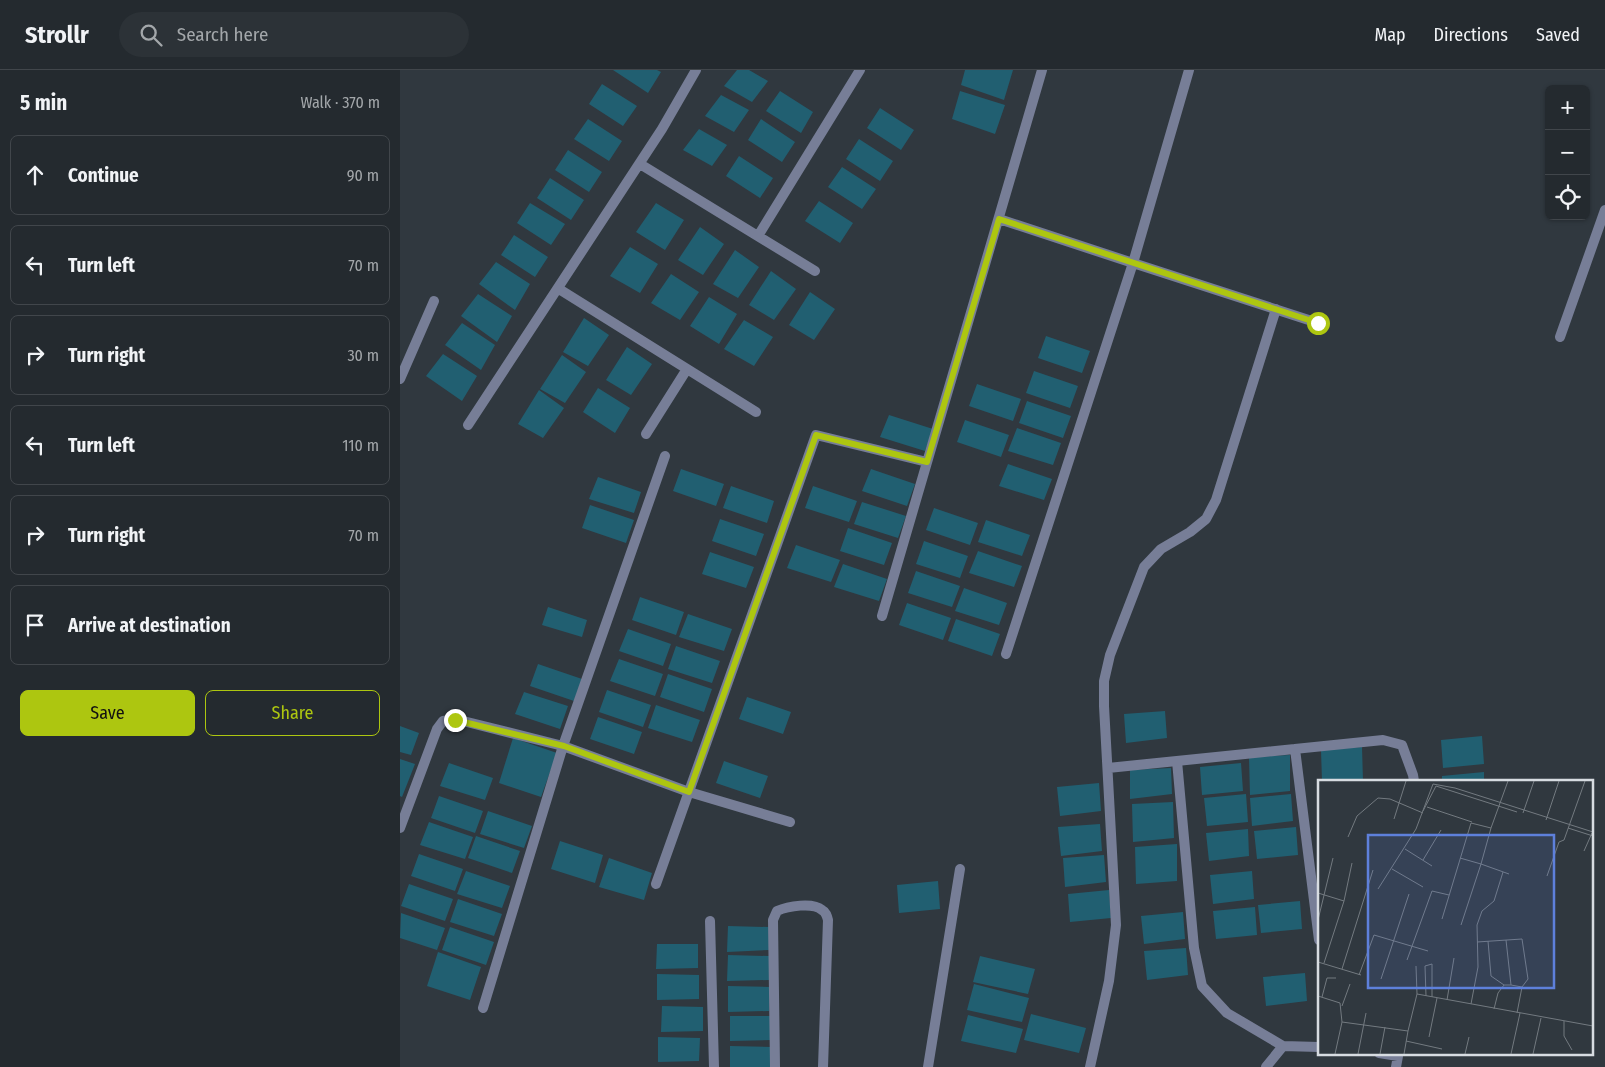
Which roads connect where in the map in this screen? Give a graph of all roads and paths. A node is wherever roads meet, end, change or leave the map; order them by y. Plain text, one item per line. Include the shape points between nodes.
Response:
1 (696, 70) edge
2 (860, 70) edge
3 (1042, 70) edge
4 (1189, 70) edge
5 (640, 164) junction
6 (1605, 210) edge
7 (999, 219) junction
8 (758, 236) junction
9 (1134, 263) junction
10 (814, 271) dead end
11 (558, 289) junction
12 (434, 301) dead end
13 (1276, 308) junction
14 (1318, 323) dead end
15 (1560, 337) dead end
16 (686, 368) junction
17 (400, 379) edge
18 (756, 412) dead end
19 (468, 425) dead end
20 (646, 434) dead end
21 (665, 456) dead end
22 (927, 462) junction
23 (882, 616) dead end
24 (1006, 654) dead end
25 (564, 746) junction
26 (1295, 750) junction
27 (1177, 761) junction
28 (1108, 768) junction
29 (1414, 780) edge
30 (689, 792) junction
31 (790, 822) dead end
32 (400, 828) edge
33 (960, 869) dead end
34 (656, 884) dead end
35 (710, 921) dead end
36 (1318, 932) edge
37 (483, 1008) dead end
38 (1283, 1046) junction
39 (1318, 1047) edge
40 (1400, 1054) edge
41 (714, 1067) edge
42 (775, 1067) edge
43 (823, 1067) edge
44 (928, 1067) edge
45 (1090, 1067) edge
46 (1266, 1067) edge
47 (1396, 1067) edge

1 - 5 street
2 - 8 street
3 - 7 street
4 - 9 street
5 - 8 street
5 - 11 street
6 - 15 street
7 - 9 street
7 - 22 street
8 - 10 street
9 - 13 street
9 - 24 street
11 - 16 street
11 - 19 street
12 - 17 street
13 - 14 street
13 - 28 street via 1216,500 1206,518 1190,532 1161,548 1144,568 1110,655 1104,681
16 - 18 street
16 - 20 street
21 - 25 street
22 - 23 street
22 - 30 street via 816,435
25 - 30 street
25 - 32 street via 455,720 443,721 434,734
25 - 37 street
26 - 27 street
26 - 29 street via 1383,740 1402,745
26 - 36 street
27 - 28 street
27 - 38 street via 1194,948 1202,986 1227,1013
28 - 45 street via 1116,925 1109,981
30 - 31 street
30 - 34 street
33 - 44 street
35 - 41 street
38 - 39 street
38 - 46 street
40 - 47 street
42 - 43 street via 773,920 777,910 789,906 817,906 828,920

